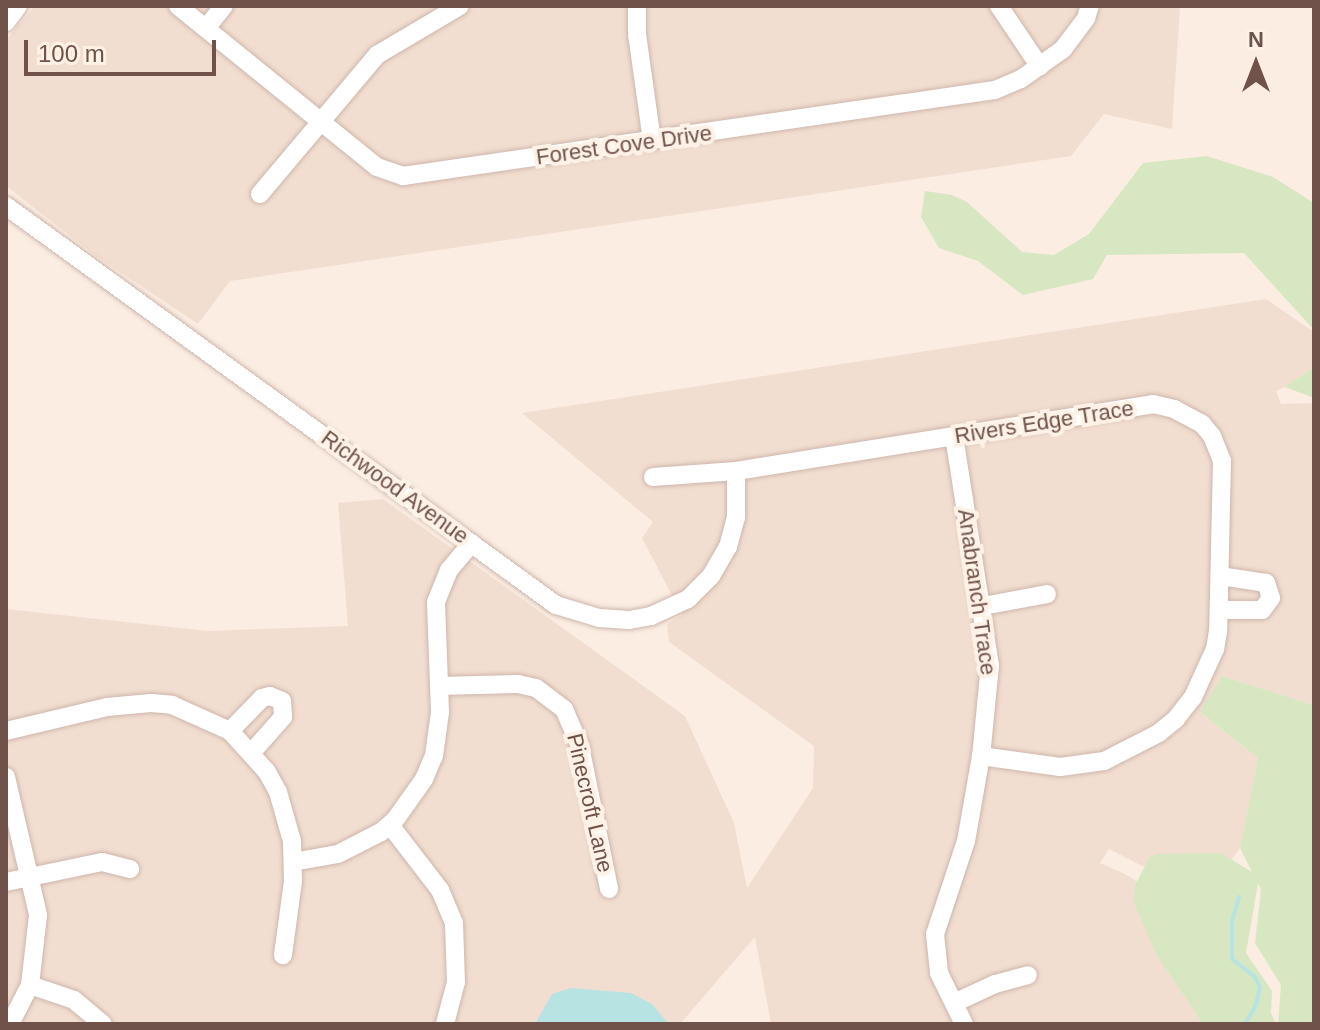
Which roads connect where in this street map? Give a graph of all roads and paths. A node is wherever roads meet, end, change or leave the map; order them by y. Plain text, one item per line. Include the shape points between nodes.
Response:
1 (18, 6) edge
2 (178, 6) edge
3 (224, 6) edge
4 (460, 6) edge
5 (637, 6) edge
6 (999, 6) edge
7 (1090, 6) edge
8 (6, 22) edge
9 (206, 28) junction
10 (1040, 67) junction
11 (319, 122) junction
12 (652, 141) junction
13 (260, 194) dead end
14 (6, 206) edge
15 (954, 436) junction
16 (736, 471) junction
17 (653, 477) dead end
18 (472, 543) junction
19 (1220, 576) junction
20 (1047, 594) dead end
21 (983, 606) junction
22 (1219, 610) junction
23 (439, 686) junction
24 (6, 731) edge
25 (230, 731) junction
26 (252, 752) junction
27 (981, 756) junction
28 (6, 777) edge
29 (390, 825) junction
30 (293, 862) junction
31 (130, 869) dead end
32 (29, 876) junction
33 (6, 882) edge
34 (609, 889) dead end
35 (283, 955) dead end
36 (1028, 975) dead end
37 (30, 985) junction
38 (954, 1003) junction
39 (10, 1024) edge
40 (103, 1024) edge
41 (445, 1024) edge
42 (964, 1024) edge

1 - 8 street
2 - 9 street, Forest Cove Drive
3 - 9 street
4 - 11 street via 377,55
5 - 12 street
6 - 10 street
7 - 10 street, Forest Cove Drive via 1073,39
9 - 11 street, Forest Cove Drive
10 - 12 street, Forest Cove Drive via 995,90 960,97
11 - 12 street, Forest Cove Drive via 377,167 403,176
11 - 13 street
14 - 18 street, Richwood Avenue
15 - 16 street, Rivers Edge Trace
15 - 19 street, Rivers Edge Trace via 1153,404 1192,417 1212,436 1222,461
15 - 21 street, Anabranch Trace
16 - 17 street, Rivers Edge Trace
16 - 18 street, Richwood Avenue via 736,518 721,563 688,599 651,616 599,618 556,605
18 - 23 street via 449,570 436,602
19 - 22 street, Rivers Edge Trace
19 - 22 street via 1266,583 1271,598 1262,610
20 - 21 street
21 - 27 street, Anabranch Trace via 990,684
22 - 27 street, Rivers Edge Trace via 1215,649 1193,697 1176,719 1142,744 1104,761 1060,767
23 - 29 street via 434,756
23 - 34 street, Pinecroft Lane via 518,684 536,688 564,709 580,746
24 - 25 street via 107,707 151,703 172,705
25 - 26 street
25 - 26 street via 262,698 282,701 283,717
26 - 30 street via 278,792
27 - 38 street, Anabranch Trace via 966,841 935,934 935,957
28 - 32 street
29 - 30 street via 338,854
29 - 41 street via 440,890 454,923 456,982
30 - 35 street
31 - 32 street via 102,862
32 - 33 street
32 - 37 street via 38,934
36 - 38 street
37 - 39 street
37 - 40 street via 74,1000
38 - 42 street, Anabranch Trace

